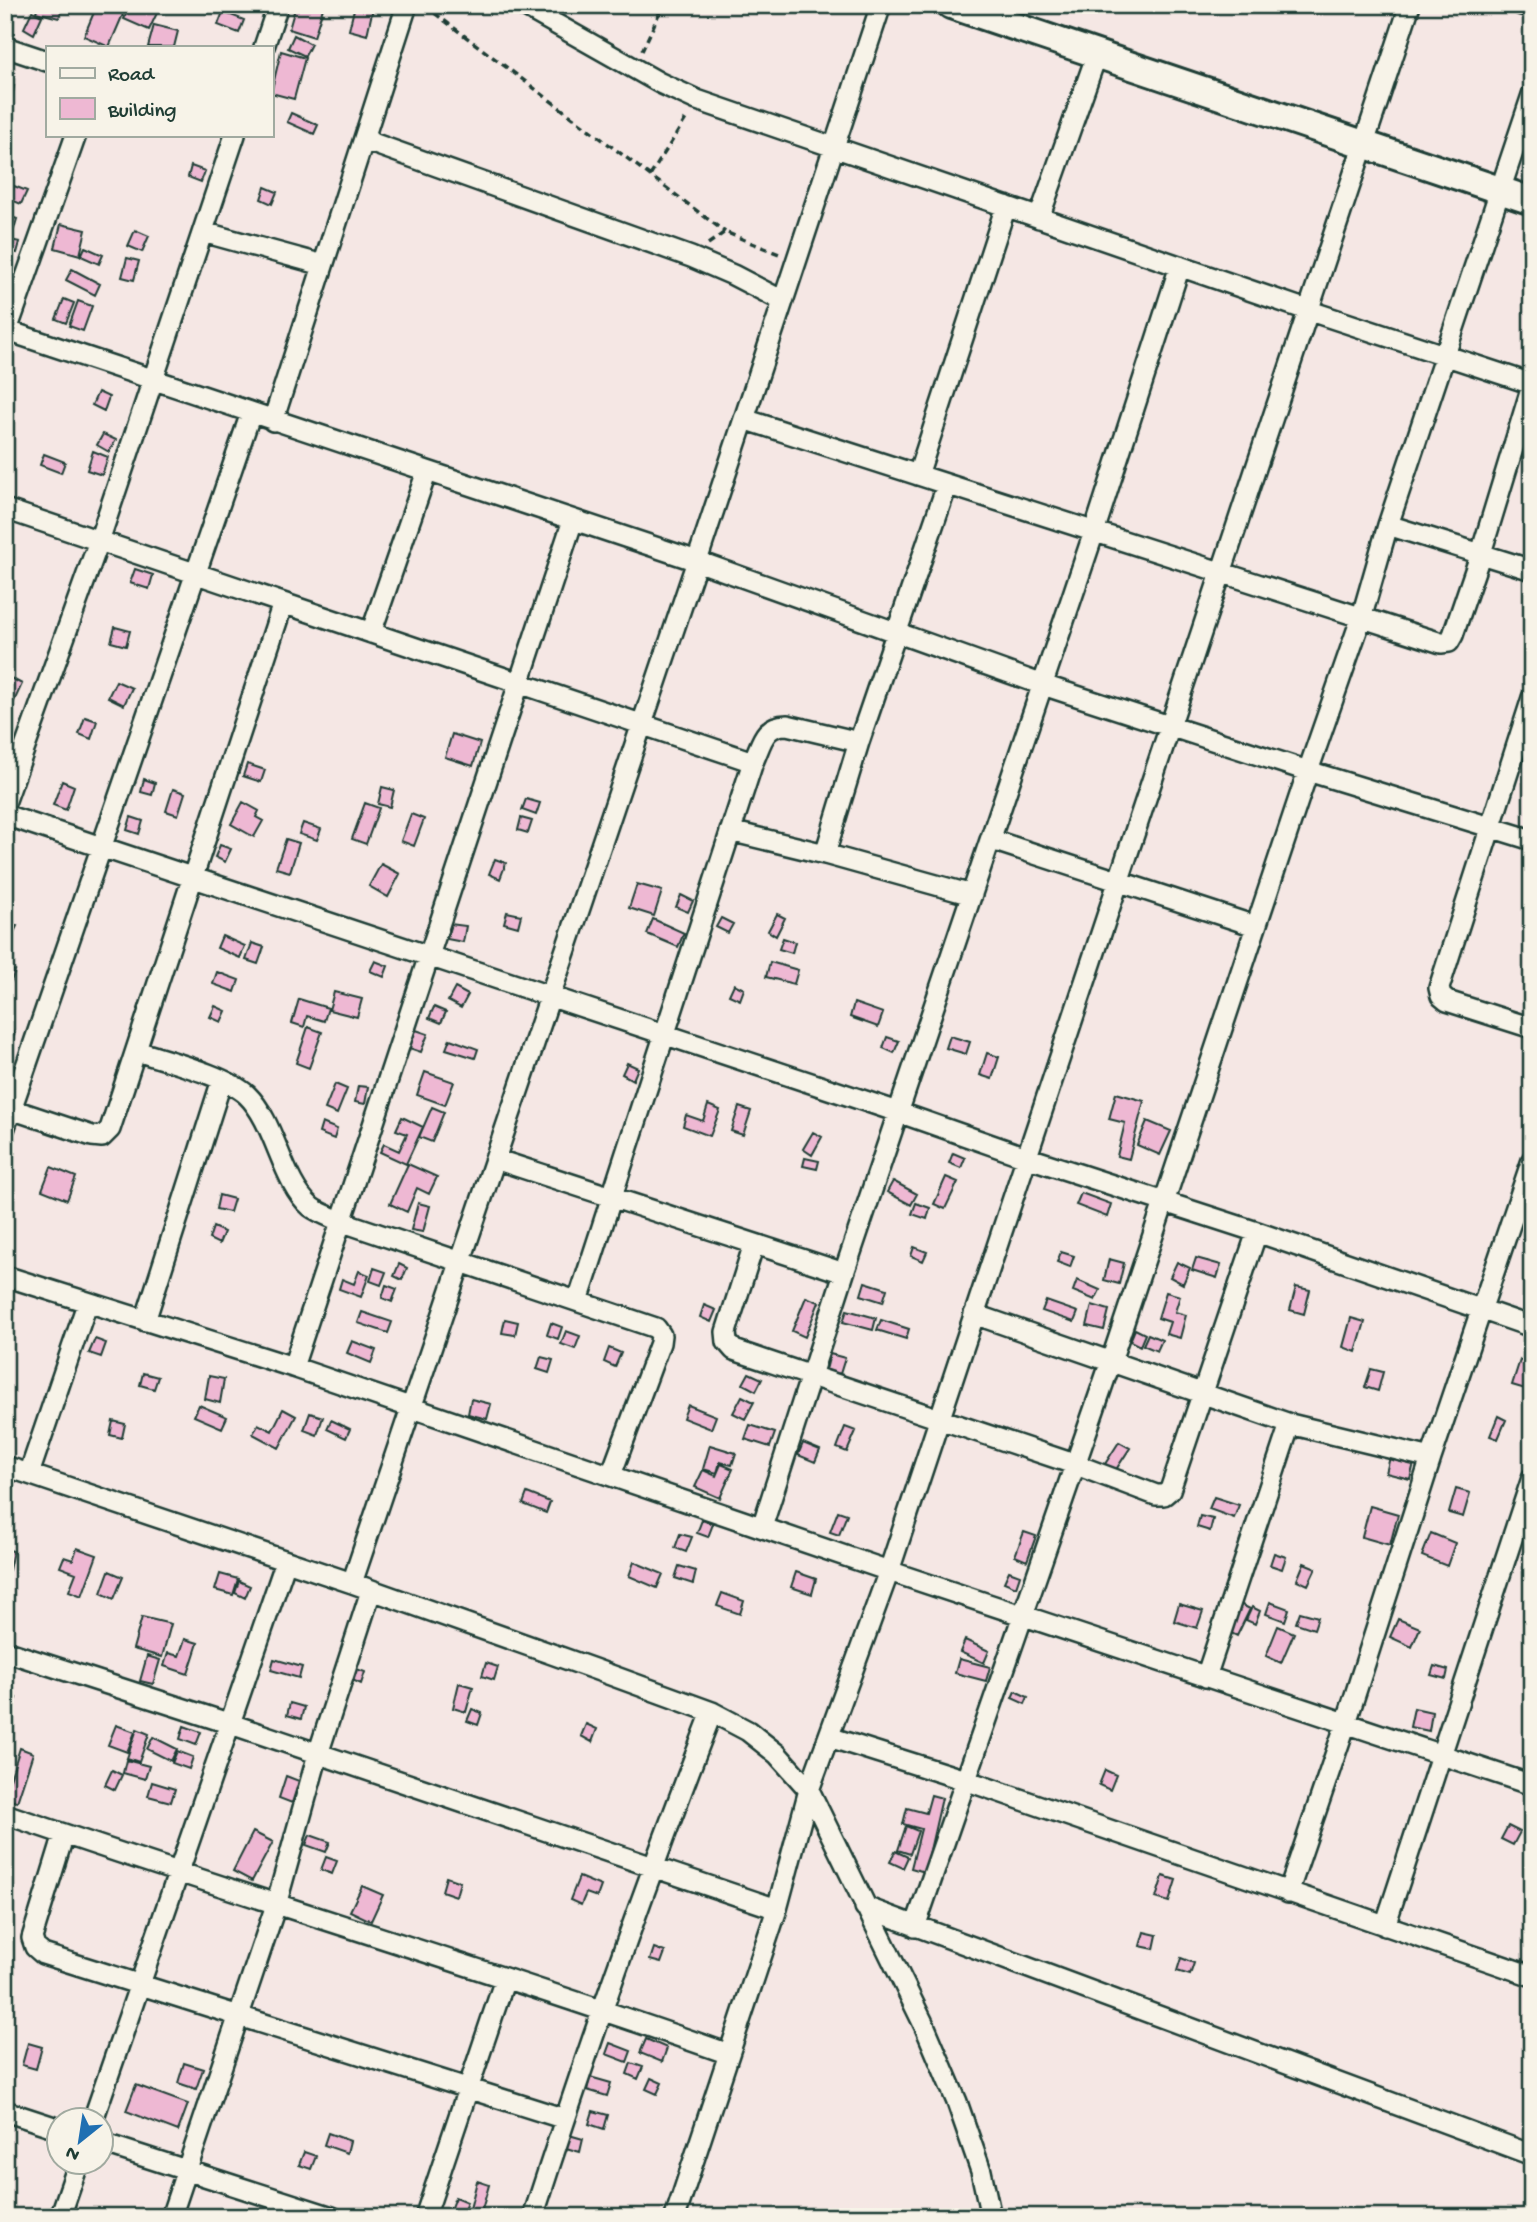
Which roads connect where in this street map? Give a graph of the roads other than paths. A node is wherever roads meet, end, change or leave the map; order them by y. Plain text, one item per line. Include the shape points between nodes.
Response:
1 (278, 5) edge
2 (407, 5) edge
3 (522, 5) edge
4 (881, 5) edge
5 (951, 5) edge
6 (1410, 5) edge
7 (1522, 5) edge
8 (1532, 8) edge
9 (264, 46) edge
10 (5, 47) edge
11 (1097, 54) junction
12 (46, 61) edge
13 (1532, 95) edge
14 (76, 136) edge
15 (235, 136) edge
16 (364, 140) junction
17 (1363, 143) junction
18 (835, 145) junction
19 (1499, 190) junction
20 (1532, 201) edge
21 (1006, 206) junction
22 (1039, 218) junction
23 (203, 232) junction
24 (323, 265) junction
25 (1180, 266) junction
26 (783, 301) junction
27 (1307, 310) junction
28 (6, 333) edge
29 (1446, 355) junction
30 (154, 381) junction
31 (1532, 385) edge
32 (251, 413) junction
33 (744, 419) junction
34 (273, 421) junction
35 (427, 471) junction
36 (918, 475) junction
37 (947, 485) junction
38 (5, 509) edge
39 (573, 520) junction
40 (1388, 525) junction
41 (1094, 532) junction
42 (99, 541) junction
43 (1481, 553) junction
44 (697, 561) junction
45 (1532, 570) edge
46 (1220, 573) junction
47 (196, 574) junction
48 (283, 603) junction
49 (1361, 619) junction
50 (896, 632) junction
51 (371, 633) junction
52 (518, 683) junction
53 (1043, 685) junction
54 (1532, 698) edge
55 (642, 725) junction
56 (1168, 726) junction
57 (859, 742) junction
58 (753, 762) junction
59 (1308, 771) junction
60 (5, 803) edge
61 (5, 815) edge
62 (1490, 827) junction
63 (730, 831) junction
64 (992, 840) junction
65 (1532, 840) edge
66 (101, 847) junction
67 (825, 854) junction
68 (194, 878) junction
69 (1118, 882) junction
70 (972, 895) junction
71 (1255, 926) junction
72 (428, 956) junction
73 (550, 997) junction
74 (1532, 1028) edge
75 (663, 1036) junction
76 (137, 1051) junction
77 (222, 1080) junction
78 (898, 1112) junction
79 (7, 1114) edge
80 (1026, 1157) junction
81 (495, 1159) junction
82 (1532, 1160) edge
83 (611, 1197) junction
84 (1164, 1202) junction
85 (340, 1221) junction
86 (1257, 1232) junction
87 (754, 1244) junction
88 (461, 1262) junction
89 (844, 1273) junction
90 (5, 1276) edge
91 (578, 1301) junction
92 (87, 1304) junction
93 (1482, 1310) junction
94 (974, 1314) junction
95 (145, 1321) junction
96 (1532, 1327) edge
97 (1111, 1361) junction
98 (293, 1367) junction
99 (811, 1375) junction
100 (1203, 1393) junction
101 (411, 1408) junction
102 (940, 1419) junction
103 (1290, 1424) junction
104 (1431, 1458) junction
105 (1074, 1464) junction
106 (5, 1466) edge
107 (29, 1474) junction
108 (611, 1475) junction
109 (1532, 1478) edge
110 (762, 1527) junction
111 (286, 1561) junction
112 (889, 1572) junction
113 (352, 1583) junction
114 (371, 1591) junction
115 (1023, 1615) junction
116 (5, 1651) edge
117 (1206, 1677) junction
118 (712, 1712) junction
119 (1346, 1723) junction
120 (231, 1724) junction
121 (829, 1737) junction
122 (318, 1754) junction
123 (1441, 1755) junction
124 (965, 1780) junction
125 (1532, 1785) edge
126 (809, 1790) junction
127 (5, 1814) edge
128 (64, 1834) junction
129 (652, 1868) junction
130 (178, 1873) junction
131 (1288, 1893) junction
132 (275, 1905) junction
133 (864, 1907) junction
134 (777, 1909) junction
135 (1385, 1926) junction
136 (915, 1927) junction
137 (1532, 1976) edge
138 (505, 1979) junction
139 (140, 1985) junction
140 (602, 2009) junction
141 (238, 2017) junction
142 (729, 2054) junction
143 (467, 2087) junction
144 (98, 2106) edge
145 (5, 2111) edge
146 (565, 2119) junction
147 (46, 2124) edge
148 (116, 2148) edge
149 (1532, 2155) edge
150 (187, 2171) junction
151 (74, 2176) edge
152 (60, 2217) edge
153 (171, 2217) edge
154 (332, 2217) edge
155 (425, 2217) edge
156 (533, 2217) edge
157 (675, 2217) edge
158 (991, 2217) edge

1 - 9 street
2 - 16 street
3 - 18 street via 697,100
4 - 18 street
5 - 11 street
6 - 17 street
7 - 8 street
10 - 12 street
11 - 17 street
11 - 22 street
13 - 19 street
14 - 28 street
15 - 23 street
16 - 24 street
16 - 26 street via 691,257
17 - 19 street
17 - 27 street
18 - 21 street
18 - 26 street
19 - 20 street
19 - 29 street
21 - 22 street
21 - 36 street
22 - 25 street
23 - 24 street
23 - 30 street
24 - 34 street
25 - 27 street
25 - 41 street
26 - 33 street
27 - 29 street
27 - 46 street
28 - 30 street
29 - 31 street
29 - 40 street
30 - 32 street
30 - 42 street
31 - 43 street
32 - 34 street
32 - 47 street
33 - 36 street
33 - 44 street
34 - 35 street
35 - 39 street
35 - 51 street
36 - 37 street
37 - 41 street
37 - 50 street
38 - 42 street
39 - 44 street
39 - 52 street
40 - 43 street
40 - 49 street
41 - 46 street
41 - 53 street
42 - 47 street
42 - 60 street
43 - 45 street
43 - 49 street via 1449,642
44 - 50 street
44 - 55 street
46 - 49 street
46 - 56 street
47 - 48 street
47 - 66 street
48 - 51 street
48 - 68 street
49 - 59 street
50 - 53 street
50 - 57 street
51 - 52 street
52 - 55 street
52 - 72 street
53 - 56 street
53 - 64 street
54 - 62 street
55 - 58 street
55 - 73 street
56 - 59 street
56 - 69 street
57 - 58 street via 776,725 768,729
57 - 67 street
58 - 63 street
59 - 62 street
59 - 71 street
61 - 66 street
62 - 65 street
62 - 74 street via 1439,988 1447,1001
63 - 67 street
63 - 75 street
64 - 69 street
64 - 70 street
66 - 68 street
66 - 79 street
67 - 70 street
68 - 72 street
68 - 76 street
69 - 71 street
69 - 80 street
70 - 78 street
71 - 84 street
72 - 73 street
72 - 85 street
73 - 75 street
73 - 81 street
75 - 78 street
75 - 83 street
76 - 77 street
76 - 79 street via 110,1129 102,1137
77 - 85 street via 246,1095 262,1116 299,1194 312,1208
77 - 95 street
78 - 80 street
78 - 89 street
80 - 84 street
80 - 94 street
81 - 83 street
81 - 88 street
82 - 93 street
83 - 87 street
83 - 91 street
84 - 86 street
84 - 97 street
85 - 88 street
85 - 98 street
86 - 93 street
86 - 100 street
87 - 89 street
87 - 99 street via 726,1332 727,1342 734,1350
88 - 91 street
88 - 101 street
89 - 99 street
90 - 92 street
91 - 108 street via 656,1328 661,1335
92 - 95 street
92 - 107 street
93 - 96 street
93 - 104 street
94 - 97 street
94 - 102 street
95 - 98 street
97 - 100 street
97 - 105 street
98 - 101 street
99 - 102 street
99 - 110 street
100 - 103 street
100 - 105 street via 1170,1490 1164,1495
101 - 108 street
101 - 113 street
102 - 105 street
102 - 112 street
103 - 104 street
103 - 117 street
104 - 119 street
105 - 115 street
106 - 107 street
107 - 111 street
108 - 110 street
109 - 123 street
110 - 112 street
111 - 113 street
111 - 120 street
112 - 115 street
112 - 121 street
113 - 114 street
114 - 118 street
114 - 122 street
115 - 117 street
115 - 124 street
116 - 120 street
117 - 119 street
118 - 126 street via 748,1731
118 - 129 street
119 - 123 street
119 - 131 street
120 - 122 street
120 - 130 street
121 - 124 street
121 - 126 street
122 - 129 street
122 - 132 street
123 - 125 street
123 - 135 street
124 - 131 street
124 - 136 street
126 - 133 street
126 - 134 street
127 - 128 street
128 - 130 street
128 - 139 street via 33,1938 35,1947 43,1954
129 - 134 street
129 - 140 street
130 - 132 street
130 - 139 street
131 - 135 street
132 - 138 street
132 - 141 street
133 - 136 street
133 - 158 street via 957,2102
134 - 142 street
135 - 137 street
136 - 149 street
138 - 140 street
138 - 143 street
139 - 141 street
139 - 144 street
140 - 142 street
140 - 146 street
141 - 143 street
141 - 150 street
142 - 157 street
143 - 146 street
143 - 155 street
145 - 147 street
146 - 156 street
148 - 150 street
150 - 153 street
150 - 154 street
151 - 152 street

